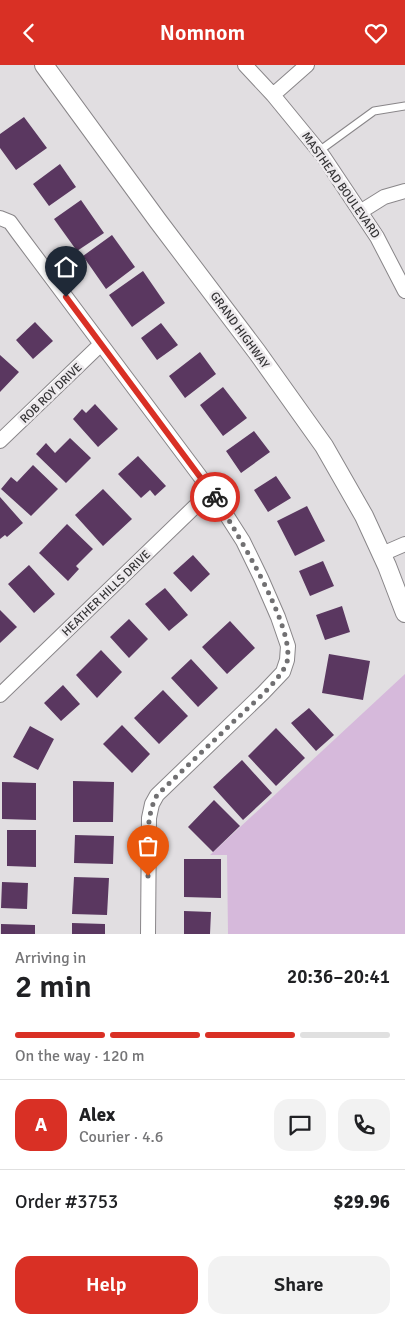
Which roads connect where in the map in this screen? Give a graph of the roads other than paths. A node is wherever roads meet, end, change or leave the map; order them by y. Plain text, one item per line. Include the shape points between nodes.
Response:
1 (44, 65) edge
2 (245, 65) edge
3 (307, 65) edge
4 (273, 95) junction
5 (405, 106) edge
6 (319, 151) junction
7 (405, 191) edge
8 (360, 211) junction
9 (0, 218) edge
10 (404, 287) edge
11 (101, 344) junction
12 (0, 441) edge
13 (211, 491) junction
14 (405, 544) edge
15 (382, 554) junction
16 (405, 613) edge
17 (0, 695) edge
18 (148, 934) edge

1 - 15 street, GRAND HIGHWAY via 324,446
2 - 4 street, MASTHEAD BOULEVARD
3 - 4 street
4 - 6 street, MASTHEAD BOULEVARD
5 - 6 lane via 374,111
6 - 8 street, MASTHEAD BOULEVARD
7 - 8 street via 384,197
8 - 10 street, MASTHEAD BOULEVARD
9 - 11 street via 10,222
11 - 12 street, ROB ROY DRIVE
11 - 13 street
13 - 17 street, HEATHER HILLS DRIVE
13 - 18 street via 261,578 288,646 287,661 283,672 157,795 152,804 149,818
14 - 15 street
15 - 16 street, GRAND HIGHWAY

